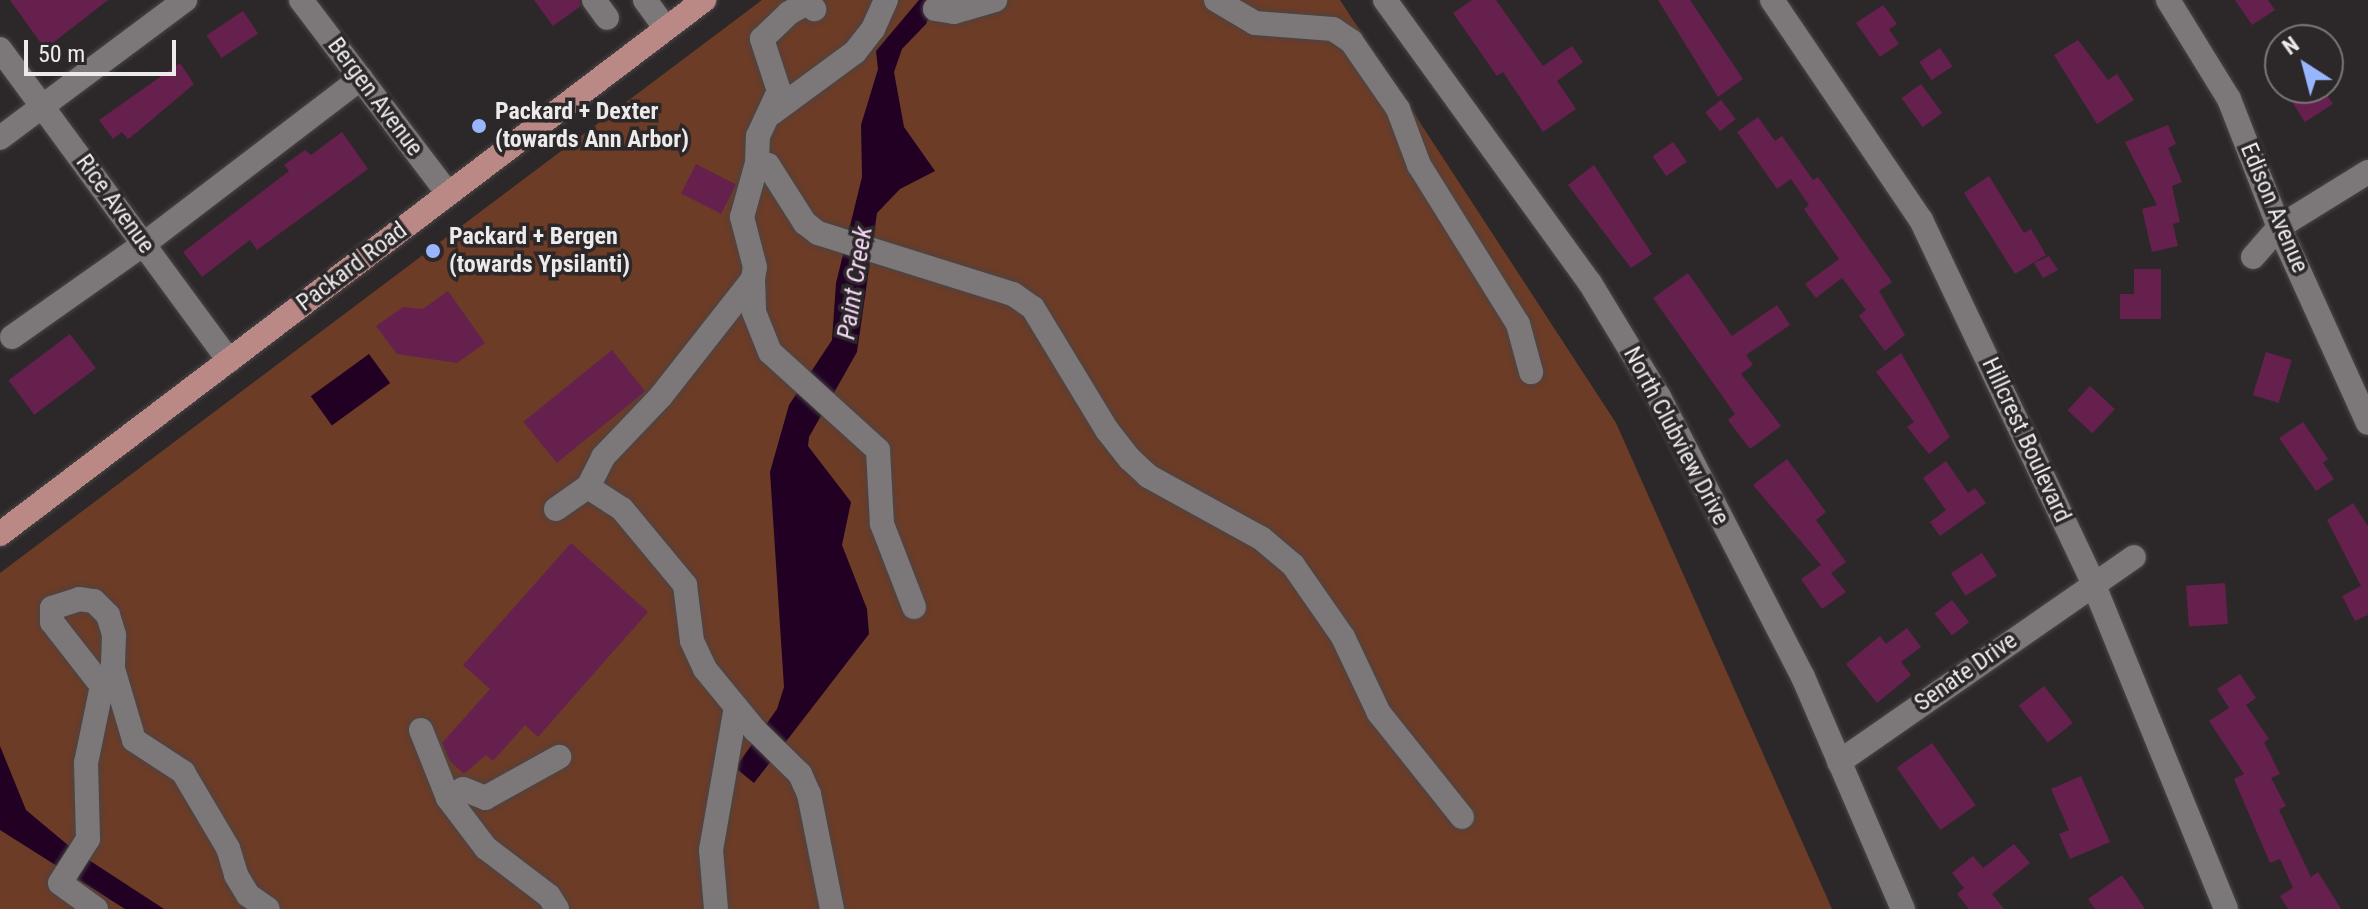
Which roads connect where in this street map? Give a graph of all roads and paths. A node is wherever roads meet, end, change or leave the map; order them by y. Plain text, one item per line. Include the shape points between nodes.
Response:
1 (185, 0) edge
2 (301, 0) edge
3 (645, 0) edge
4 (704, 0) edge
5 (886, 0) edge
6 (995, 0) edge
7 (1216, 0) edge
8 (1385, 0) edge
9 (1772, 0) edge
10 (2168, 0) edge
11 (814, 9) dead end
12 (935, 9) dead end
13 (665, 28) junction
14 (0, 49) edge
15 (361, 78) junction
16 (43, 105) junction
17 (772, 113) junction
18 (0, 138) edge
19 (757, 163) junction
20 (2368, 172) edge
21 (448, 194) junction
22 (2279, 227) junction
23 (144, 244) junction
24 (2253, 257) dead end
25 (753, 279) junction
26 (12, 337) dead end
27 (229, 361) junction
28 (1531, 372) dead end
29 (2368, 423) edge
30 (588, 487) junction
31 (556, 509) dead end
32 (0, 534) edge
33 (2134, 557) dead end
34 (2093, 583) junction
35 (914, 607) dead end
36 (736, 707) junction
37 (421, 730) dead end
38 (559, 757) dead end
39 (1839, 762) junction
40 (450, 788) junction
41 (1462, 817) dead end
42 (96, 909) edge
43 (268, 909) edge
44 (557, 909) edge
45 (716, 909) edge
46 (832, 909) edge
47 (1903, 909) edge
48 (2226, 909) edge

1 - 16 street
2 - 15 street, Bergen Avenue
3 - 13 street
4 - 13 main road, Packard Road
5 - 17 street via 855,52
6 - 12 street via 954,12
7 - 28 street via 1255,23 1333,29 1351,41 1398,109 1419,165 1518,324
8 - 39 street, North Clubview Drive via 1590,283 1659,397 1803,677
9 - 34 street, Hillcrest Boulevard via 1921,220
10 - 22 street, Edison Avenue via 2229,99
11 - 17 street via 809,2 799,7 773,24 762,39 777,76
13 - 21 main road, Packard Road
14 - 16 street, Rice Avenue
15 - 21 street, Bergen Avenue
15 - 23 street
16 - 18 street
16 - 23 street, Rice Avenue
17 - 19 street via 758,136
19 - 25 street via 742,217
19 - 41 street via 777,174 805,223 844,245 1013,294 1033,308 1130,459 1148,476 1261,538 1293,565 1343,637 1387,725
20 - 22 street
21 - 27 main road, Packard Road
22 - 24 street
22 - 29 street, Edison Avenue
23 - 26 street
23 - 27 street, Rice Avenue
25 - 30 street via 661,396 603,457
25 - 35 street via 759,331 784,369 878,450 882,524
27 - 32 main road, Packard Road
30 - 31 street
30 - 36 street via 622,509 685,585 692,641 705,669
33 - 34 street, Senate Drive
34 - 39 street, Senate Drive
34 - 48 street, Hillcrest Boulevard
36 - 45 street via 711,850
36 - 46 street via 785,754 809,794
37 - 40 street
38 - 40 street via 485,798
39 - 47 street, North Clubview Drive
40 - 44 street via 486,848 549,896
42 - 43 street via 60,883 88,839 86,763 108,678 134,740 152,757 183,772 228,848 248,895

